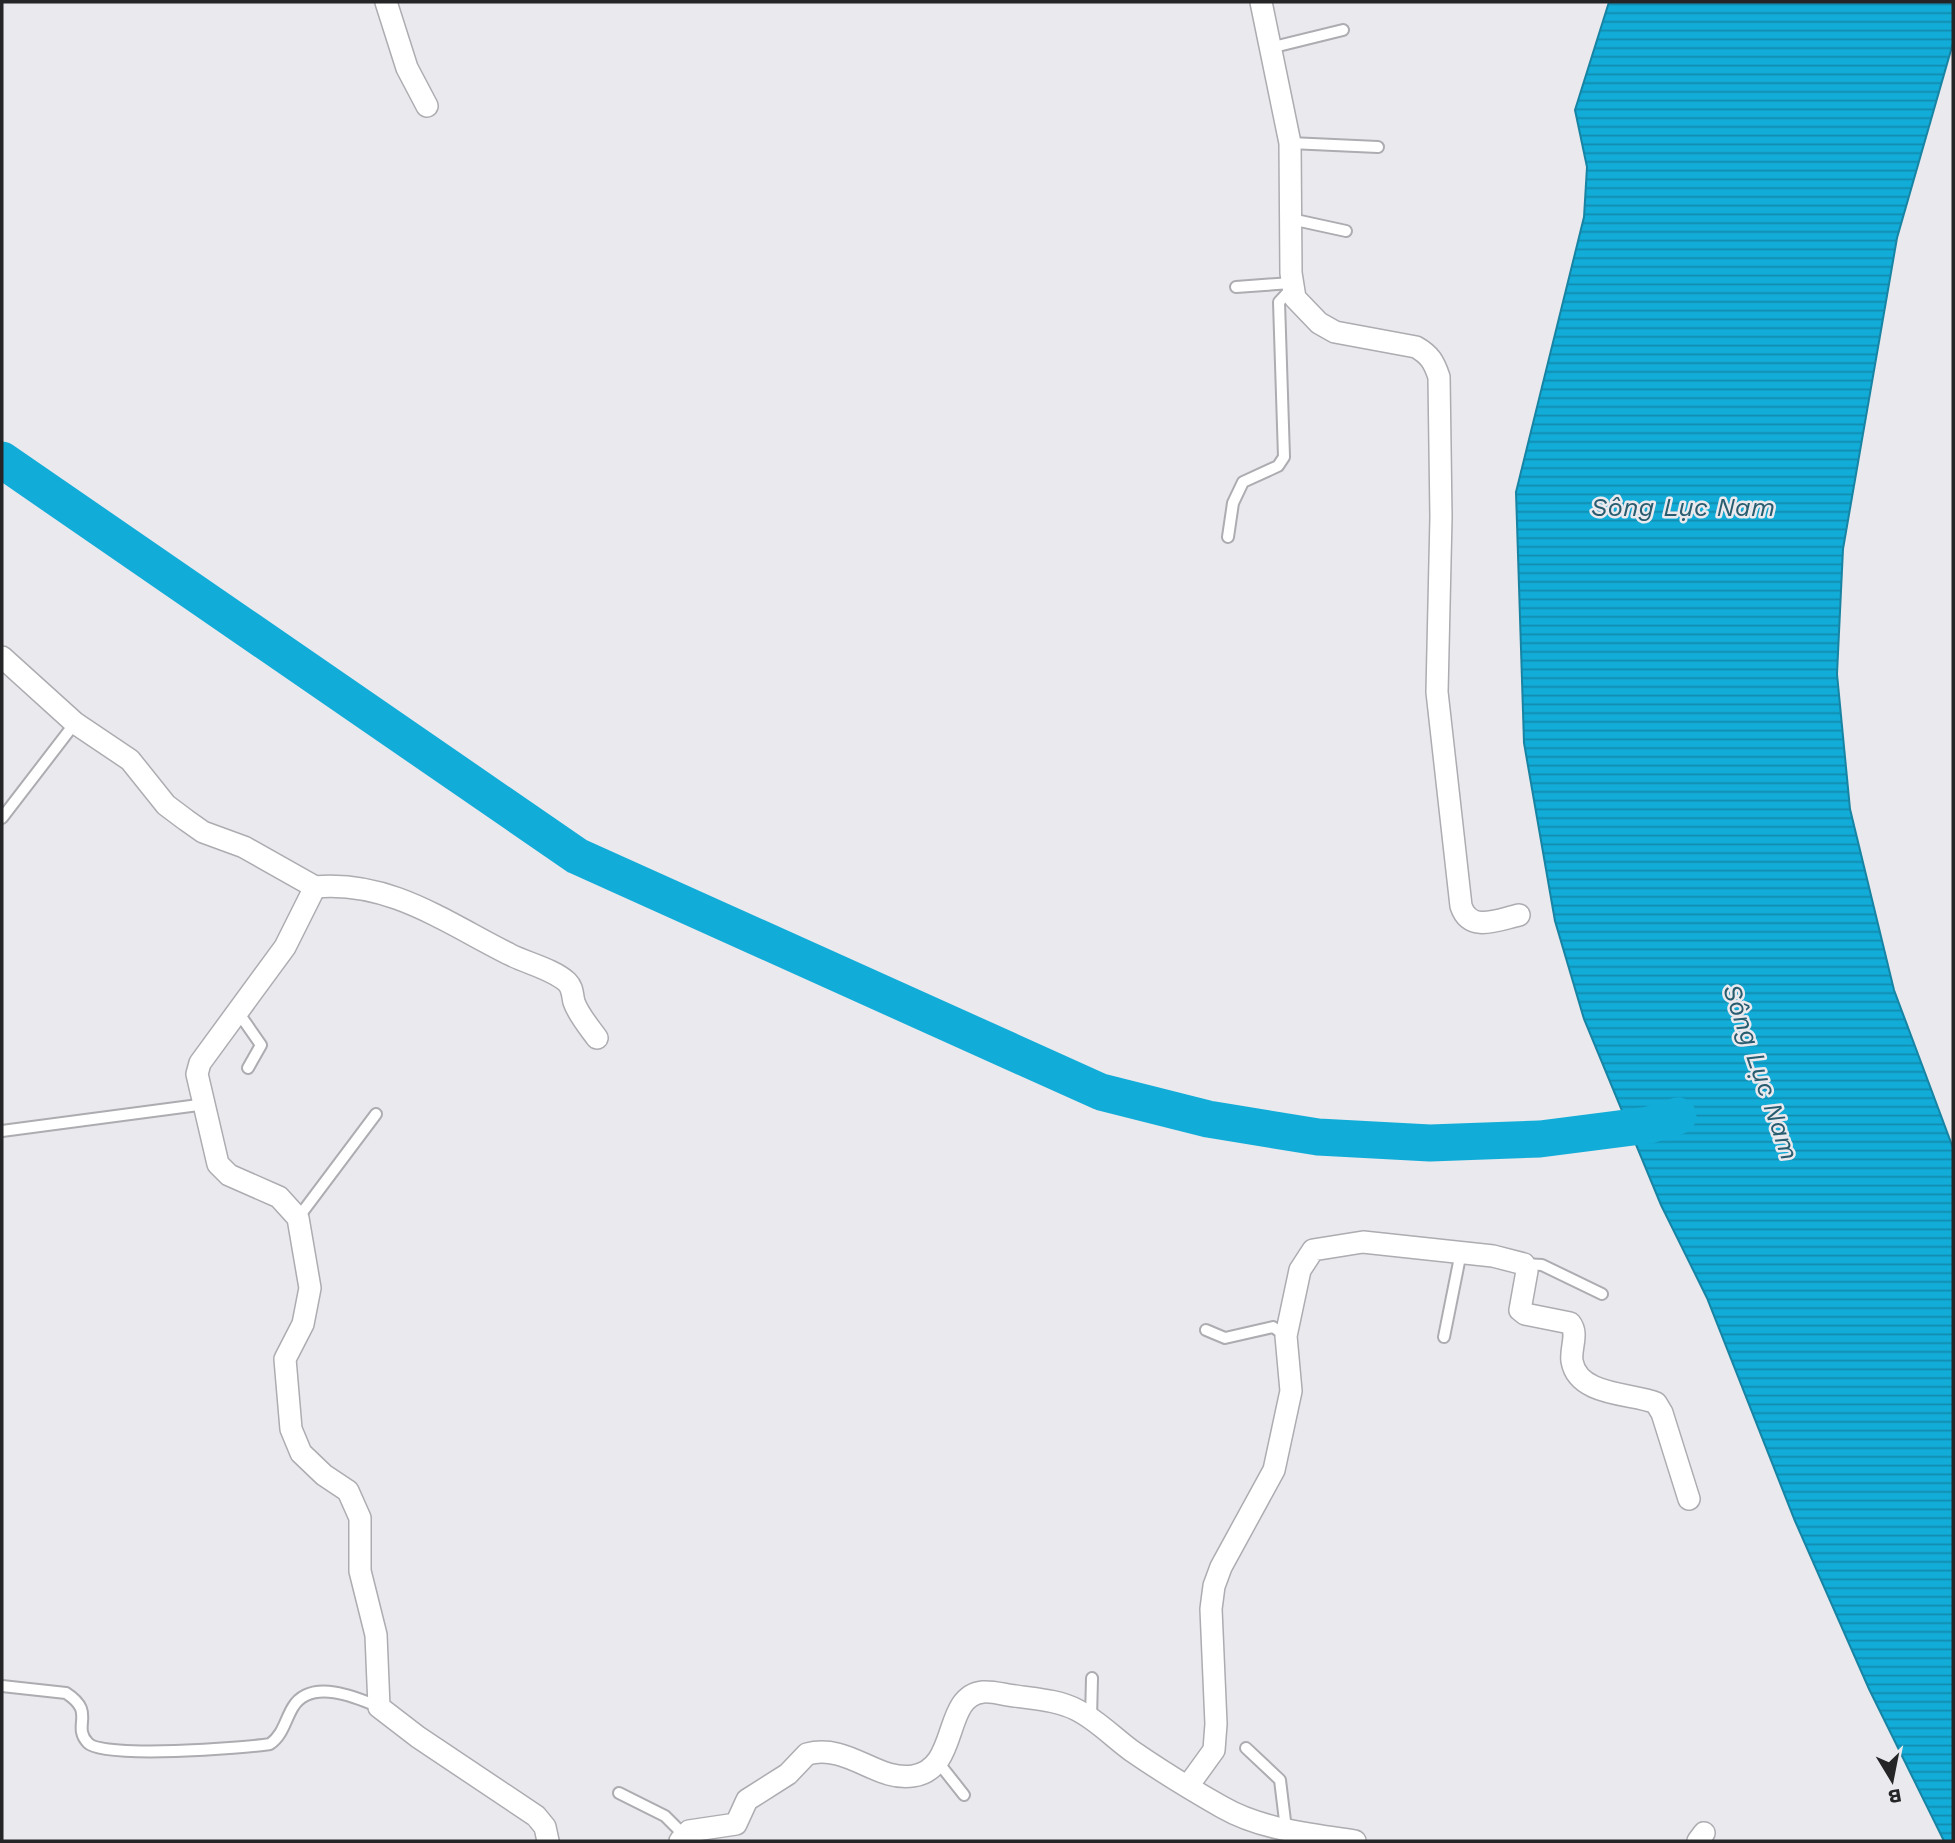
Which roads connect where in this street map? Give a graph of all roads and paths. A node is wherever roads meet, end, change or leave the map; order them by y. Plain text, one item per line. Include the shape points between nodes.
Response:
1 (386, 2) edge
2 (1261, 2) edge
3 (1343, 30) dead end
4 (1270, 48) junction
5 (427, 106) dead end
6 (1290, 143) junction
7 (1378, 147) dead end
8 (1291, 219) junction
9 (1346, 231) dead end
10 (1291, 286) junction
11 (1236, 287) dead end
12 (1228, 537) dead end
13 (2, 657) edge
14 (75, 723) junction
15 (2, 818) edge
16 (315, 887) junction
17 (1519, 915) dead end
18 (238, 1013) junction
19 (597, 1038) dead end
20 (248, 1068) dead end
21 (206, 1104) junction
22 (376, 1114) dead end
23 (2, 1131) edge
24 (298, 1218) junction
25 (1461, 1252) junction
26 (1524, 1264) junction
27 (1602, 1294) dead end
28 (1206, 1330) dead end
29 (1286, 1336) junction
30 (1444, 1338) dead end
31 (1689, 1499) dead end
32 (1092, 1678) dead end
33 (2, 1686) edge
34 (379, 1707) junction
35 (1091, 1718) junction
36 (1246, 1748) dead end
37 (938, 1762) junction
38 (1188, 1786) junction
39 (619, 1793) dead end
40 (964, 1795) dead end
41 (1286, 1829) junction
42 (682, 1838) edge
43 (548, 1841) edge
44 (1355, 1841) edge

1 - 5 street via 407,68
2 - 4 street
3 - 4 lane
4 - 6 street
6 - 7 lane
6 - 8 street
8 - 9 lane
8 - 10 street
10 - 11 lane
10 - 12 lane via 1279,302 1284,457 1278,466 1243,482 1233,503
10 - 17 street via 1307,313 1335,332 1416,347 1434,362 1439,376 1441,517 1437,692 1461,906 1471,922
13 - 14 street
14 - 15 lane
14 - 16 street via 130,760 166,804 203,832 244,847
16 - 18 street via 285,947
16 - 19 street via 354,887 414,903 564,979
18 - 20 lane via 261,1045
18 - 21 street via 200,1063 197,1074
21 - 23 lane
21 - 24 street via 218,1164 229,1175 279,1197
22 - 24 lane
24 - 34 street via 310,1288 303,1324 285,1359 291,1429 301,1453 348,1491 360,1518 360,1571 376,1635
25 - 26 street
25 - 29 street via 1363,1242 1313,1250 1300,1270
25 - 30 lane
26 - 27 lane via 1542,1265
26 - 31 street via 1527,1271 1520,1310 1570,1323 1572,1363 1585,1379 1618,1396 1656,1403
28 - 29 lane via 1225,1338 1273,1327
29 - 38 street via 1290,1391 1274,1469 1221,1567 1212,1597 1214,1750
32 - 35 lane
33 - 34 lane via 66,1693 83,1710 82,1733 88,1743 105,1751 270,1744 279,1737 295,1703 315,1693 344,1695
34 - 43 street via 536,1816
35 - 37 street via 1060,1703 984,1692 957,1712
35 - 38 street
36 - 41 lane via 1280,1780
37 - 40 lane
37 - 42 street via 925,1773 904,1777 838,1752 807,1754 788,1774 747,1800 736,1824 694,1829
38 - 41 street via 1245,1818
39 - 42 lane via 665,1816
41 - 44 street

